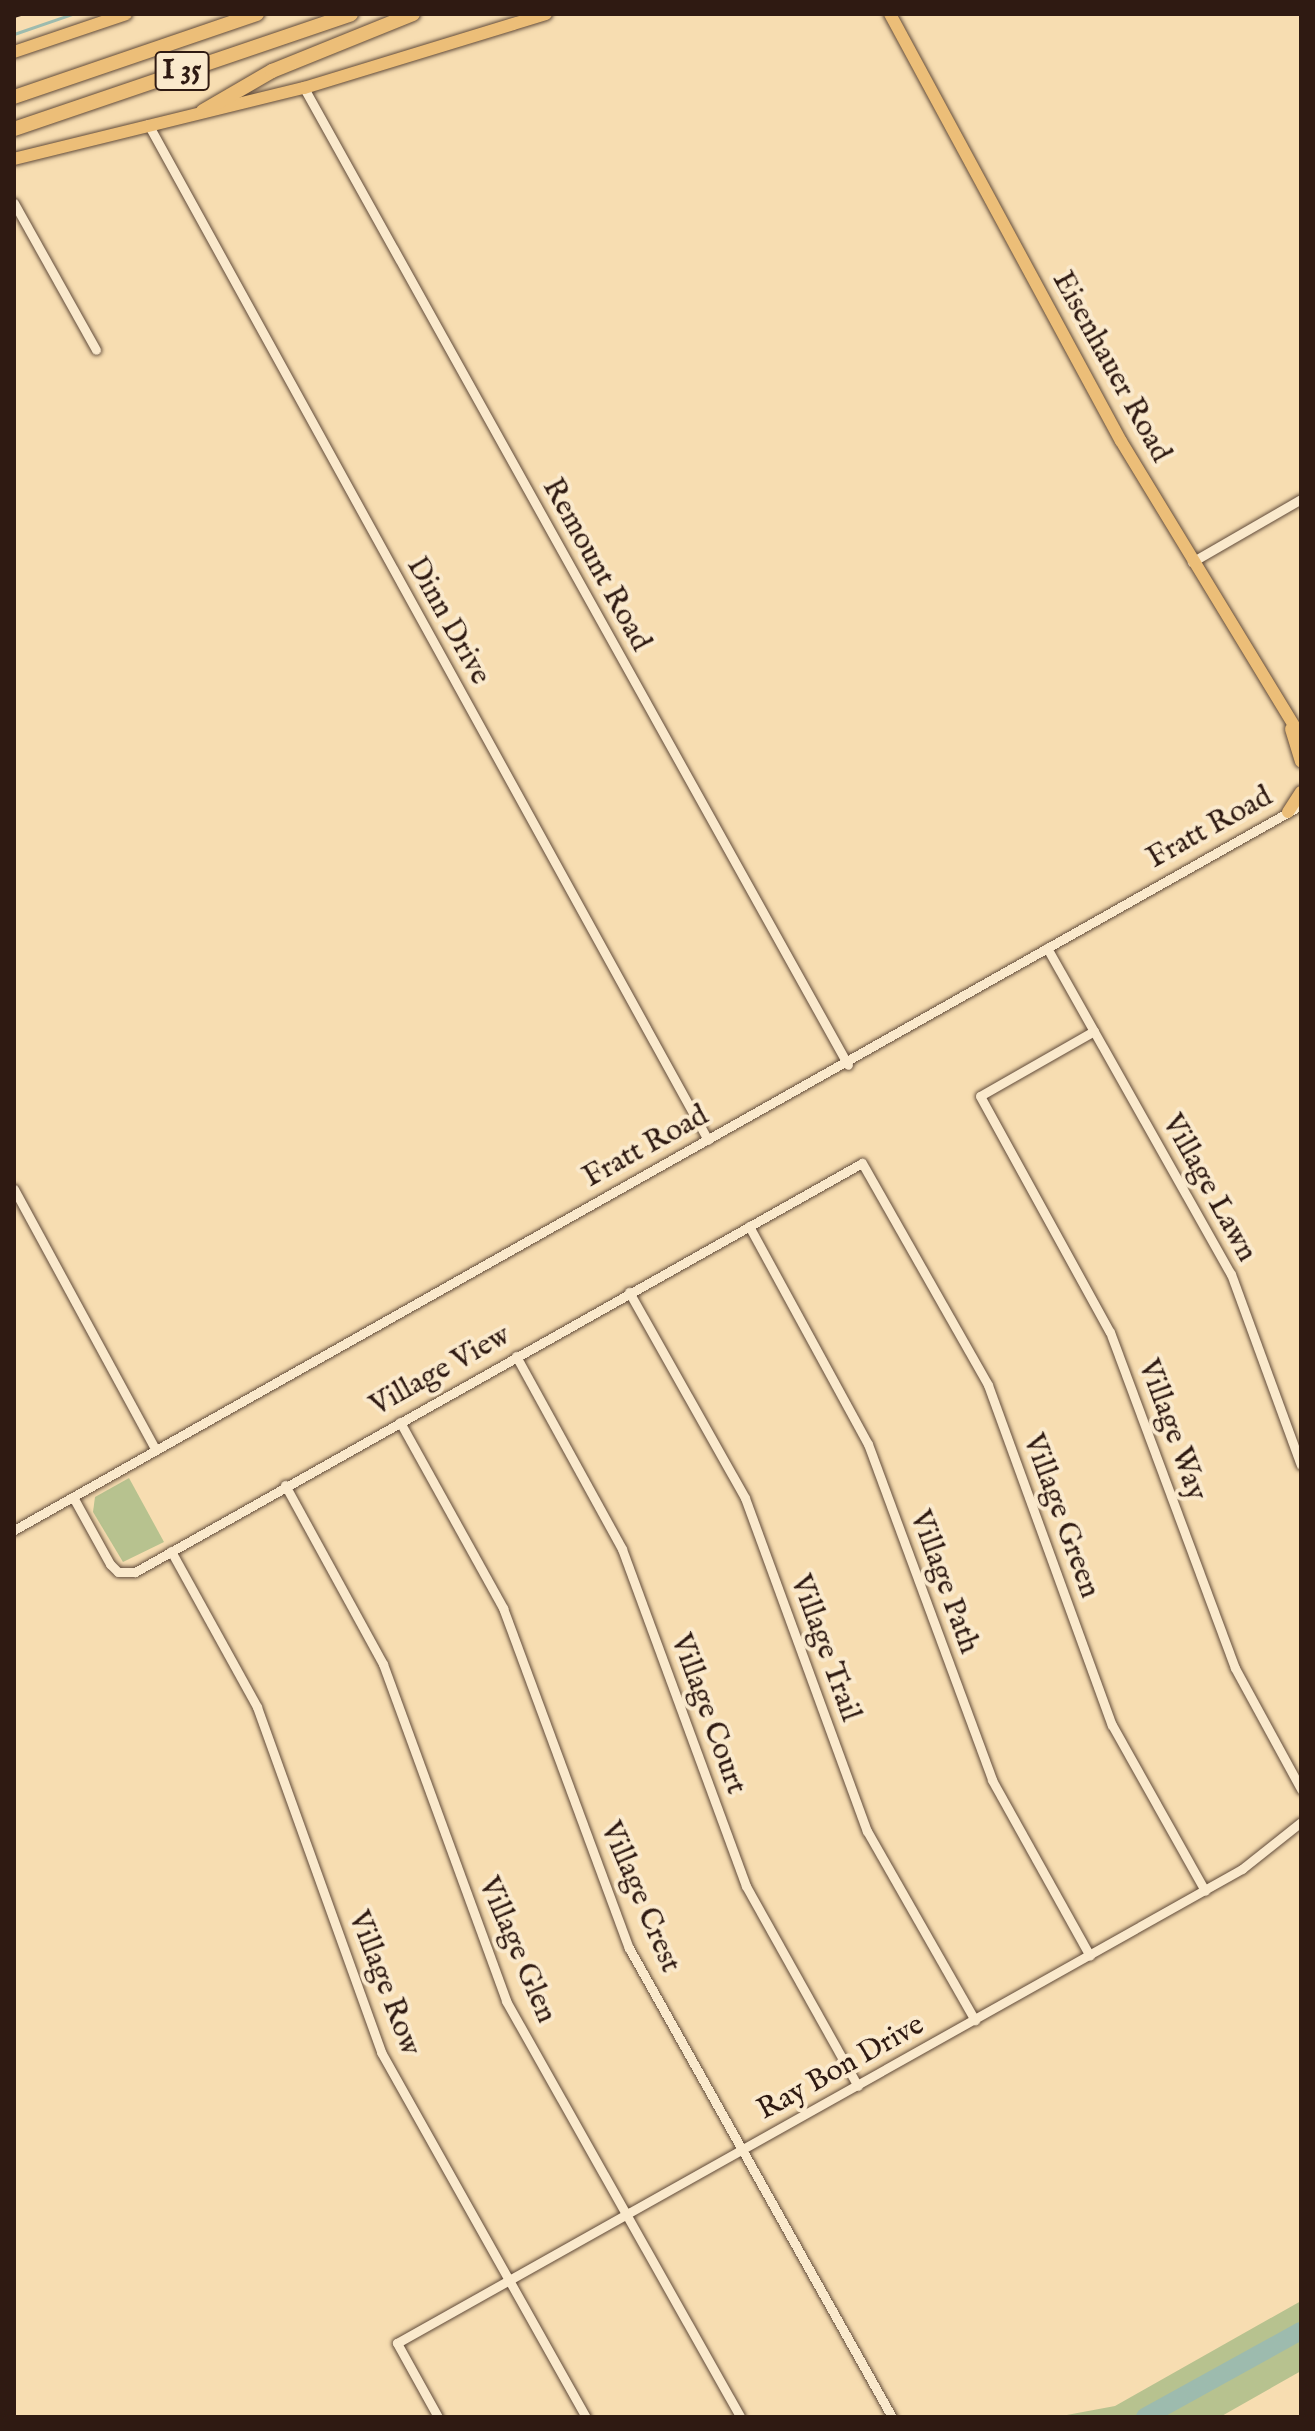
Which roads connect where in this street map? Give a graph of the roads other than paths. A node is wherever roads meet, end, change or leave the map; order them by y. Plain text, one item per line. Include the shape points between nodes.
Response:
1 (126, 14) edge
2 (257, 14) edge
3 (351, 14) edge
4 (413, 14) edge
5 (546, 14) edge
6 (890, 14) edge
7 (14, 52) edge
8 (304, 88) junction
9 (14, 97) edge
10 (203, 111) junction
11 (148, 124) junction
12 (14, 129) edge
13 (14, 159) edge
14 (14, 203) edge
15 (96, 350) dead end
16 (1301, 499) edge
17 (1192, 562) junction
18 (1281, 704) junction
19 (1301, 737) edge
20 (1301, 762) edge
21 (1301, 792) edge
22 (1301, 805) edge
23 (1288, 812) junction
24 (1047, 948) junction
25 (1094, 1031) junction
26 (848, 1065) junction
27 (708, 1140) junction
28 (862, 1163) joint
29 (14, 1189) edge
30 (749, 1226) junction
31 (629, 1292) junction
32 (516, 1356) junction
33 (400, 1422) junction
34 (156, 1450) junction
35 (1301, 1465) edge
36 (285, 1485) junction
37 (73, 1497) junction
38 (14, 1530) edge
39 (171, 1551) junction
40 (1301, 1789) edge
41 (1301, 1822) edge
42 (1205, 1891) junction
43 (1090, 1956) junction
44 (975, 2020) junction
45 (858, 2086) junction
46 (741, 2151) junction
47 (627, 2215) junction
48 (509, 2281) junction
49 (438, 2417) edge
50 (586, 2417) edge
51 (740, 2417) edge
52 (892, 2417) edge

1 - 7 main road
2 - 9 highway, I 35
3 - 12 highway, I 35
4 - 10 highway via 272,71
5 - 8 main road
6 - 17 main road, Eisenhauer Road
8 - 10 main road
8 - 26 street, Remount Road
10 - 11 main road
11 - 13 main road
11 - 27 street, Dinn Drive
14 - 15 street
16 - 17 street
17 - 18 main road, Eisenhauer Road
18 - 19 main road, Eisenhauer Road
18 - 20 main road
21 - 23 main road
22 - 23 street, Fratt Road
23 - 24 street, Fratt Road
24 - 25 street, Village Lawn
24 - 26 street, Fratt Road
25 - 35 street, Village Lawn via 1231,1274
25 - 40 street, Village Way via 980,1096 1110,1332 1235,1668
26 - 27 street, Fratt Road
27 - 34 street, Fratt Road
28 - 30 street, Village View
28 - 42 street, Village Green via 988,1385 1112,1725
29 - 34 street
30 - 31 street, Village View
30 - 43 street, Village Path via 868,1444 992,1780
31 - 32 street, Village View
31 - 44 street, Village Trail via 745,1498 867,1831
32 - 33 street, Village View
32 - 45 street, Village Court via 622,1549 746,1886
33 - 36 street, Village View
33 - 46 street, Village Crest via 503,1608 629,1948
34 - 37 street, Fratt Road
36 - 39 street, Village View
36 - 47 street, Village Glen via 383,1664 506,2001
37 - 38 street, Fratt Road
37 - 39 street, Village View via 118,1572 135,1572
39 - 48 street, Village Row via 257,1707 381,2052
41 - 42 street, Ray Bon Drive
42 - 43 street, Ray Bon Drive
43 - 44 street, Ray Bon Drive
44 - 45 street, Ray Bon Drive
45 - 46 street, Ray Bon Drive
46 - 47 street, Ray Bon Drive
46 - 52 street, Village Crest
47 - 48 street, Ray Bon Drive
47 - 51 street, Village Glen
48 - 49 street, Ray Bon Drive via 397,2343
48 - 50 street, Village Row

